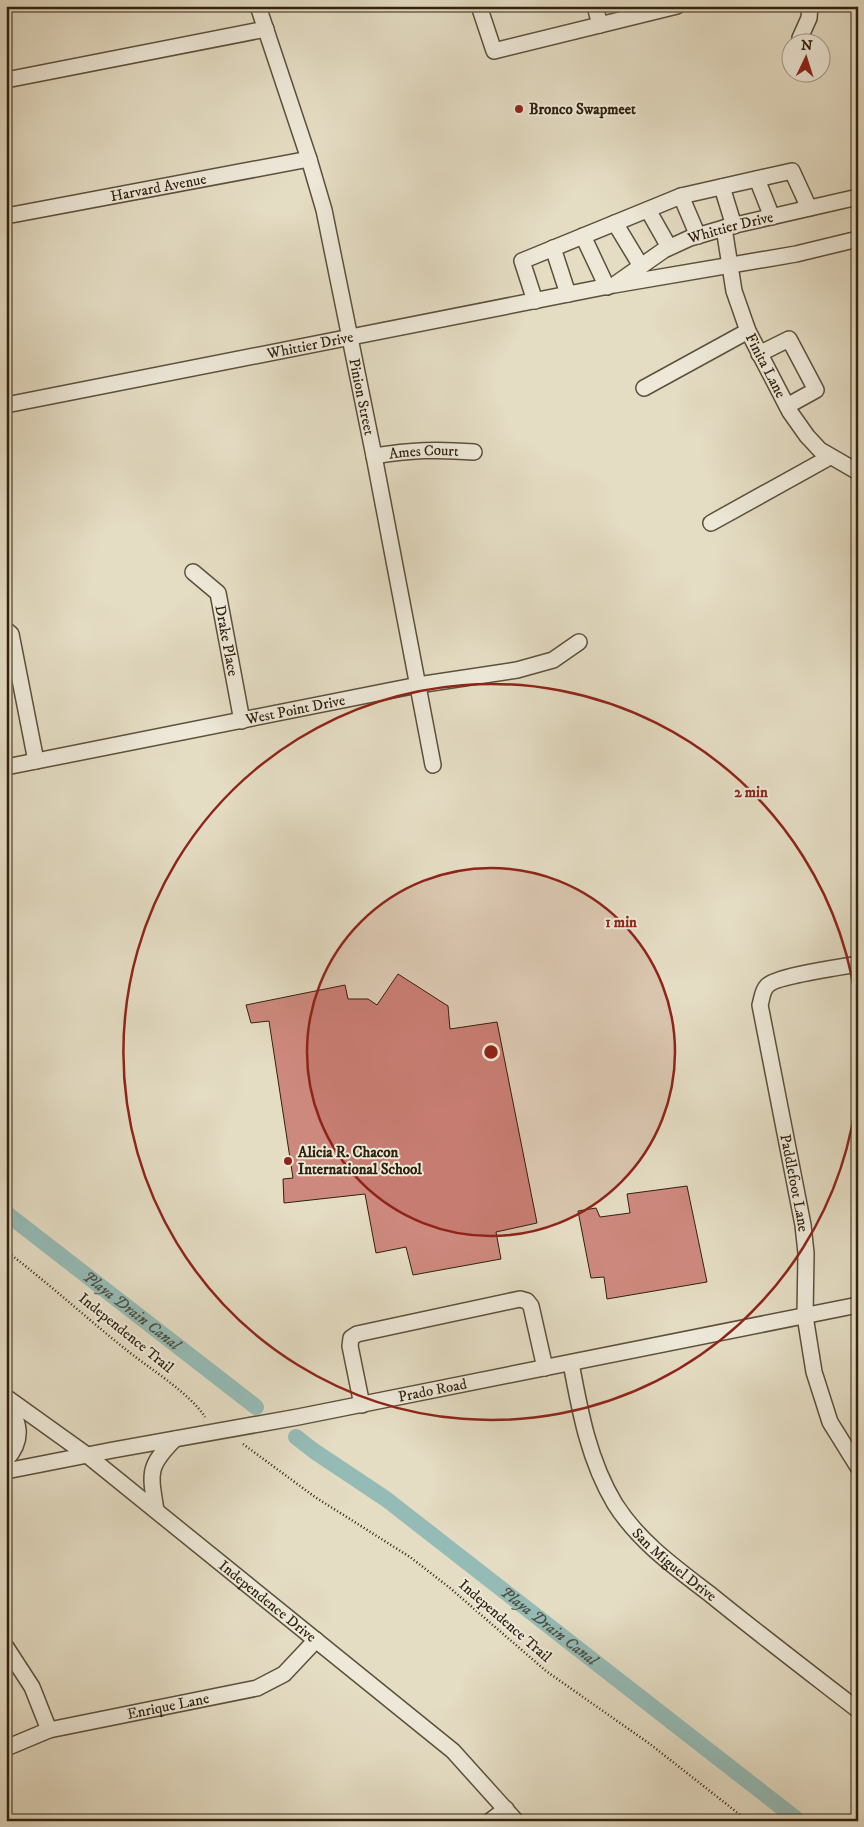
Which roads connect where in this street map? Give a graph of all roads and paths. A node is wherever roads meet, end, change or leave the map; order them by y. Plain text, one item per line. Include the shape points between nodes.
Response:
1 (258, 6) edge
2 (479, 6) edge
3 (595, 6) edge
4 (677, 6) edge
5 (810, 6) edge
6 (600, 25) junction
7 (266, 29) junction
8 (803, 32) edge
9 (6, 80) edge
10 (309, 159) junction
11 (757, 179) junction
12 (722, 187) junction
13 (682, 196) junction
14 (858, 197) edge
15 (809, 208) junction
16 (648, 210) junction
17 (6, 216) edge
18 (772, 217) junction
19 (615, 223) junction
20 (729, 227) junction
21 (583, 236) junction
22 (698, 236) junction
23 (858, 239) edge
24 (669, 247) junction
25 (553, 248) junction
26 (731, 265) junction
27 (642, 266) junction
28 (610, 286) junction
29 (568, 294) junction
30 (535, 301) junction
31 (748, 331) junction
32 (349, 338) junction
33 (759, 354) junction
34 (644, 388) dead end
35 (6, 405) edge
36 (787, 406) junction
37 (474, 452) dead end
38 (374, 456) junction
39 (830, 456) junction
40 (858, 472) edge
41 (712, 523) dead end
42 (193, 572) dead end
43 (6, 630) edge
44 (579, 642) dead end
45 (418, 685) junction
46 (242, 721) junction
47 (36, 761) junction
48 (433, 765) dead end
49 (6, 767) edge
50 (858, 964) edge
51 (6, 1251) edge
52 (858, 1304) edge
53 (805, 1316) junction
54 (572, 1363) junction
55 (545, 1368) junction
56 (6, 1398) edge
57 (362, 1404) junction
58 (205, 1417) dead end
59 (175, 1439) junction
60 (243, 1444) dead end
61 (87, 1455) junction
62 (6, 1460) edge
63 (858, 1467) edge
64 (6, 1471) edge
65 (156, 1510) junction
66 (316, 1640) junction
67 (6, 1647) edge
68 (858, 1710) edge
69 (49, 1730) junction
70 (6, 1748) edge
71 (511, 1815) edge
72 (490, 1821) edge
73 (748, 1821) edge

1 - 7 street, Pinion Street
2 - 6 street via 494,51
3 - 6 street
4 - 6 street
5 - 8 street
7 - 9 street
7 - 10 street, Pinion Street
10 - 17 street, Harvard Avenue
10 - 32 street, Pinion Street via 324,210
11 - 12 street
11 - 15 street via 792,171
11 - 18 street
12 - 13 street
12 - 20 street, Finita Lane
13 - 16 street
13 - 22 street
14 - 15 street, Whittier Drive
15 - 18 street, Whittier Drive
16 - 19 street
16 - 24 street
18 - 20 street, Whittier Drive
19 - 21 street
19 - 27 street
20 - 22 street, Whittier Drive
20 - 26 street, Finita Lane
21 - 25 street
21 - 28 street
22 - 24 street, Whittier Drive
23 - 26 street, Whittier Drive
24 - 27 street, Whittier Drive
25 - 29 street
25 - 30 street via 522,261
26 - 28 street, Whittier Drive
26 - 31 street, Finita Lane via 734,291
27 - 28 street, Whittier Drive
28 - 29 street, Whittier Drive
29 - 30 street, Whittier Drive
30 - 32 street, Whittier Drive
31 - 33 street, Finita Lane
31 - 34 street
32 - 35 street, Whittier Drive
32 - 38 street, Pinion Street
33 - 36 street, Finita Lane
33 - 36 street via 789,339 816,390
36 - 39 street, Finita Lane via 807,436
37 - 38 street, Ames Court via 412,450
38 - 45 street, Pinion Street
39 - 40 street, Finita Lane
39 - 41 street
42 - 46 street, Drake Place via 218,594
43 - 47 street via 11,634
44 - 45 street, West Point Drive via 554,660 517,670
45 - 46 street, West Point Drive
45 - 48 street, Pinion Street
46 - 47 street, West Point Drive
47 - 49 street, West Point Drive
50 - 53 street, Paddlefoot Lane via 783,978 767,985 760,1005 803,1225
51 - 58 path, Independence Trail via 176,1388
52 - 53 street, Prado Road
53 - 54 street, Prado Road
53 - 63 street, Paddlefoot Lane via 820,1394 830,1422
54 - 55 street, Prado Road
54 - 68 street, San Miguel Drive via 590,1450 615,1504 637,1534
55 - 57 street, Prado Road
55 - 57 street via 531,1306 520,1299 357,1334 350,1346
56 - 61 street, Independence Drive
56 - 62 street via 19,1430 18,1440
57 - 59 street, Prado Road
59 - 61 street, Prado Road
59 - 65 street via 156,1461 152,1471
60 - 73 path, Independence Trail via 315,1496 410,1557 546,1672 650,1744
61 - 64 street, Prado Road
61 - 65 street, Independence Drive
65 - 66 street, Independence Drive
66 - 69 street, Enrique Lane via 284,1674 257,1688
66 - 71 street, Independence Drive via 453,1751
67 - 69 street via 32,1687
69 - 70 street, Enrique Lane
71 - 72 street

